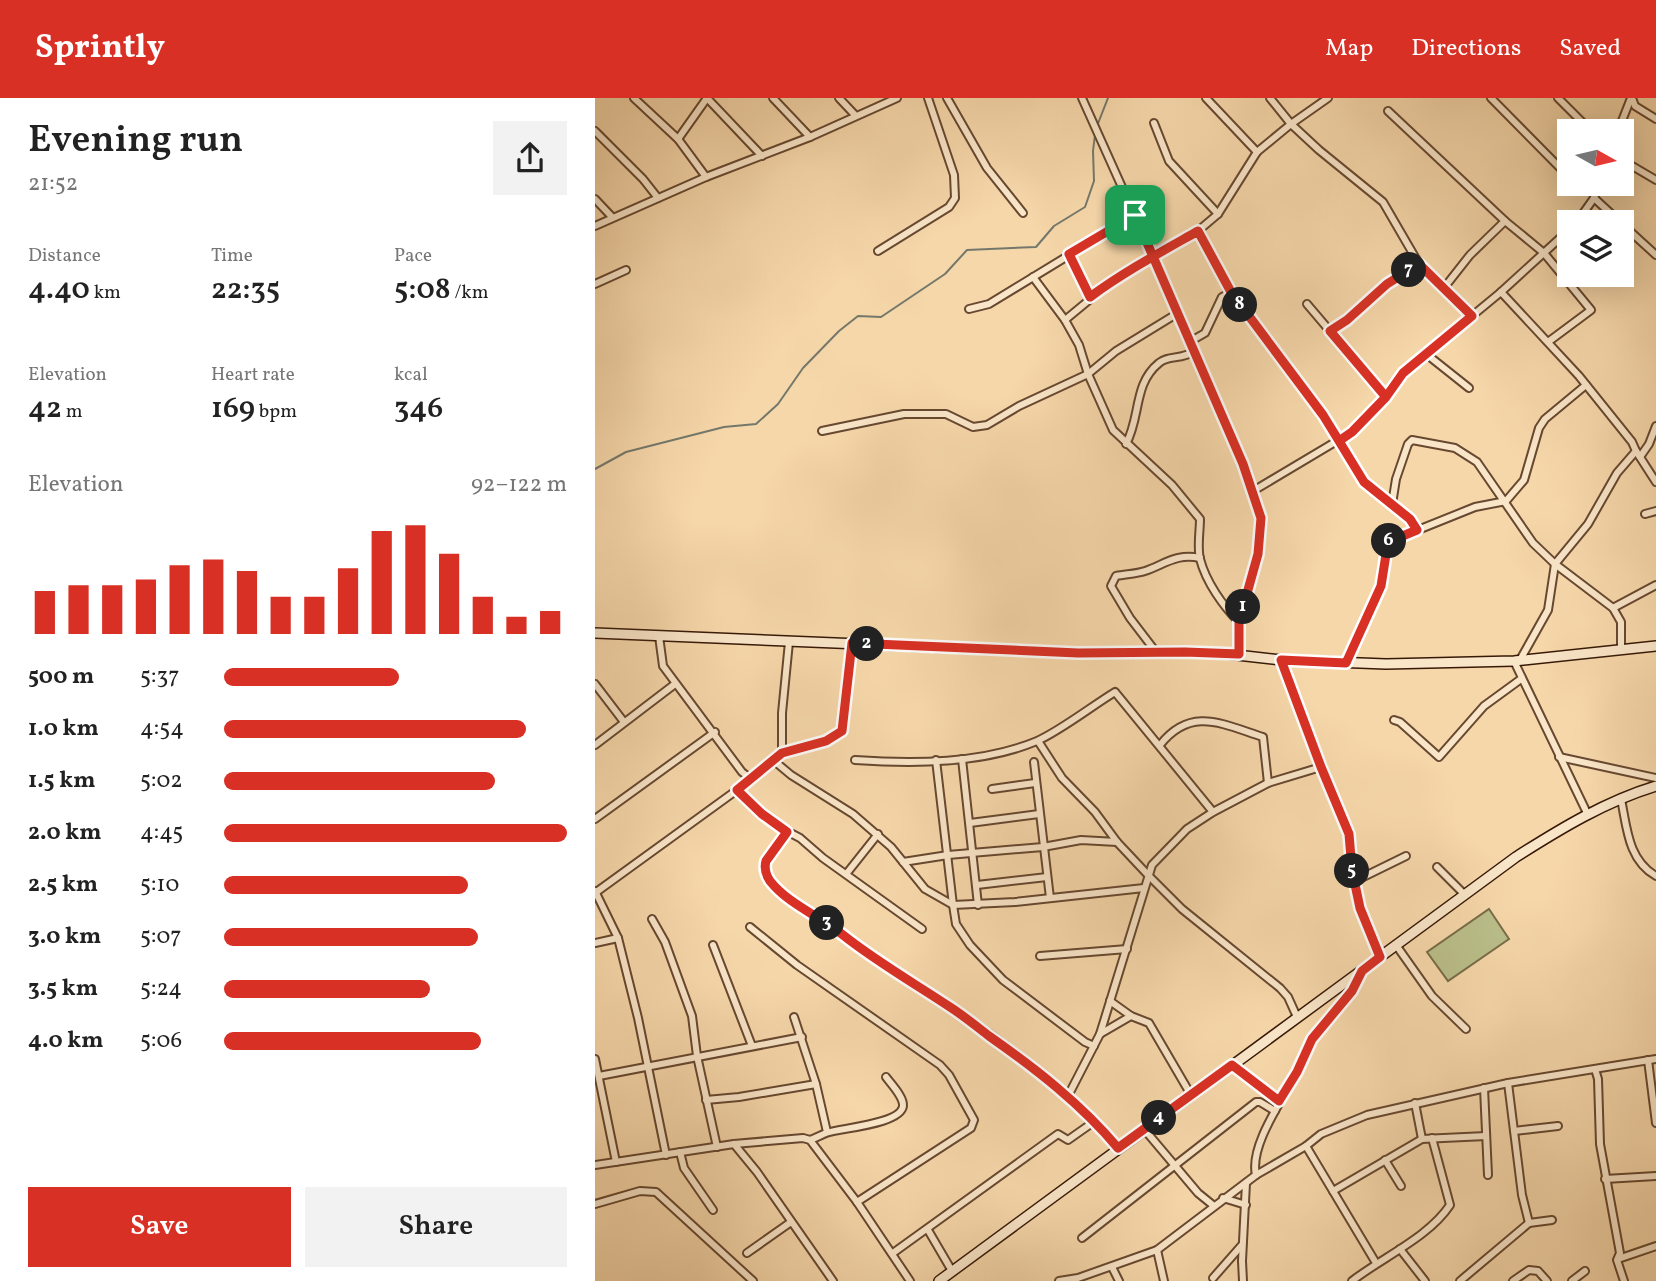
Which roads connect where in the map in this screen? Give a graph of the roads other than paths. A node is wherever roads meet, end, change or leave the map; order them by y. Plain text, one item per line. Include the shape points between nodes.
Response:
1 (634, 98) edge
2 (707, 98) edge
3 (773, 98) edge
4 (839, 98) edge
5 (897, 98) edge
6 (928, 98) edge
7 (947, 98) edge
8 (1082, 98) edge
9 (1206, 98) edge
10 (1270, 98) edge
11 (1328, 98) edge
12 (1491, 98) edge
13 (1558, 98) edge
14 (1631, 98) edge
15 (1388, 111) dead end
16 (855, 116) junction
17 (1579, 119) edge
18 (1623, 119) edge
19 (1656, 119) edge
20 (1154, 123) dead end
21 (1291, 124) junction
22 (595, 131) edge
23 (810, 137) junction
24 (678, 139) junction
25 (1257, 152) junction
26 (762, 156) junction
27 (1557, 164) edge
28 (1635, 168) edge
29 (706, 177) junction
30 (1656, 180) edge
31 (658, 198) junction
32 (1594, 198) joint
33 (595, 199) edge
34 (1586, 210) edge
35 (1607, 210) edge
36 (1023, 213) dead end
37 (1218, 214) junction
38 (1135, 215) junction
39 (613, 218) junction
40 (1505, 221) junction
41 (595, 226) edge
42 (1198, 231) junction
43 (1634, 235) edge
44 (1557, 241) edge
45 (878, 251) dead end
46 (1544, 253) junction
47 (1069, 254) junction
48 (1656, 255) edge
49 (1154, 256) junction
50 (1419, 264) junction
51 (626, 270) dead end
52 (1033, 277) junction
53 (595, 284) edge
54 (1444, 288) junction
55 (1231, 292) junction
56 (1501, 292) junction
57 (1090, 297) junction
58 (1307, 304) dead end
59 (969, 309) dead end
60 (1178, 313) junction
61 (1472, 316) junction
62 (1065, 320) junction
63 (1330, 331) junction
64 (1191, 341) junction
65 (1548, 342) junction
66 (1195, 351) junction
67 (1425, 353) junction
68 (1088, 374) junction
69 (1586, 385) junction
70 (1469, 388) dead end
71 (1386, 397) junction
72 (1656, 426) edge
73 (822, 431) dead end
74 (1339, 441) junction
75 (1126, 444) junction
76 (1638, 454) junction
77 (1656, 482) edge
78 (1253, 491) junction
79 (1506, 501) junction
80 (1392, 504) junction
81 (1656, 511) edge
82 (1645, 514) dead end
83 (1417, 530) junction
84 (1200, 558) junction
85 (1555, 564) junction
86 (1656, 585) edge
87 (1613, 608) junction
88 (1239, 622) junction
89 (595, 633) edge
90 (659, 636) junction
91 (789, 642) junction
92 (852, 643) junction
93 (1656, 646) edge
94 (1621, 649) junction
95 (1156, 652) junction
96 (1239, 654) junction
97 (1281, 660) junction
98 (1517, 660) junction
99 (1346, 663) junction
100 (1521, 679) junction
101 (595, 684) edge
102 (675, 684) junction
103 (1394, 720) dead end
104 (624, 722) junction
105 (715, 733) junction
106 (1038, 741) junction
107 (595, 745) edge
108 (1160, 745) junction
109 (782, 753) junction
110 (1559, 757) junction
111 (962, 759) junction
112 (773, 760) junction
113 (855, 760) dead end
114 (936, 760) junction
115 (1034, 762) dead end
116 (1321, 767) junction
117 (1656, 778) edge
118 (751, 779) junction
119 (1035, 783) junction
120 (1268, 783) junction
121 (1656, 786) edge
122 (992, 789) dead end
123 (737, 790) junction
124 (1621, 799) junction
125 (1213, 812) junction
126 (1039, 814) junction
127 (1588, 815) junction
128 (595, 819) edge
129 (970, 823) junction
130 (787, 832) junction
131 (878, 835) junction
132 (1117, 842) junction
133 (1043, 847) junction
134 (973, 852) junction
135 (948, 855) junction
136 (1406, 856) dead end
137 (903, 862) junction
138 (1437, 867) dead end
139 (847, 873) junction
140 (1149, 876) junction
141 (1656, 876) edge
142 (1047, 877) junction
143 (1355, 881) junction
144 (977, 885) junction
145 (1144, 888) junction
146 (595, 893) edge
147 (1464, 894) junction
148 (1050, 898) junction
149 (953, 905) junction
150 (978, 905) junction
151 (652, 919) dead end
152 (750, 927) dead end
153 (922, 929) dead end
154 (618, 938) junction
155 (595, 943) edge
156 (713, 945) dead end
157 (1396, 945) junction
158 (1127, 949) junction
159 (1039, 956) dead end
160 (1380, 957) junction
161 (1362, 971) junction
162 (1110, 1001) junction
163 (1131, 1016) junction
164 (794, 1017) dead end
165 (1297, 1017) junction
166 (1466, 1030) dead end
167 (1100, 1034) junction
168 (802, 1037) junction
169 (752, 1046) junction
170 (1094, 1046) junction
171 (697, 1056) junction
172 (595, 1059) edge
173 (1656, 1059) edge
174 (1647, 1060) junction
175 (1232, 1065) junction
176 (648, 1068) junction
177 (1595, 1069) junction
178 (599, 1076) junction
179 (886, 1077) dead end
180 (1508, 1083) junction
181 (816, 1084) junction
182 (1484, 1088) junction
183 (1191, 1095) junction
184 (1068, 1096) junction
185 (706, 1100) junction
186 (1279, 1101) junction
187 (1415, 1103) junction
188 (1275, 1111) junction
189 (1095, 1121) junction
190 (1656, 1123) edge
191 (1559, 1126) dead end
192 (1144, 1129) junction
193 (1514, 1131) junction
194 (827, 1132) junction
195 (1486, 1136) junction
196 (1432, 1138) junction
197 (1422, 1139) junction
198 (810, 1140) junction
199 (734, 1144) junction
200 (1306, 1146) junction
201 (717, 1147) junction
202 (1118, 1148) junction
203 (680, 1153) junction
204 (666, 1155) junction
205 (1385, 1160) junction
206 (616, 1162) junction
207 (595, 1164) edge
208 (1175, 1167) junction
209 (1256, 1175) junction
210 (1488, 1175) dead end
211 (1656, 1176) edge
212 (1605, 1179) junction
213 (1246, 1184) junction
214 (1401, 1186) dead end
215 (1333, 1191) junction
216 (1223, 1198) junction
217 (857, 1202) junction
218 (595, 1204) edge
219 (1246, 1205) junction
220 (1214, 1206) junction
221 (713, 1210) dead end
222 (1552, 1220) dead end
223 (791, 1222) junction
224 (1529, 1223) junction
225 (928, 1230) junction
226 (1082, 1238) dead end
227 (1243, 1244) junction
228 (1656, 1246) edge
229 (1400, 1249) junction
230 (1157, 1250) junction
231 (747, 1252) dead end
232 (893, 1253) junction
233 (1617, 1260) junction
234 (1376, 1263) junction
235 (1112, 1267) junction
236 (952, 1271) junction
237 (1585, 1271) dead end
238 (1213, 1278) dead end
239 (1465, 1279) edge
240 (753, 1281) edge
241 (833, 1281) edge
242 (910, 1281) edge
243 (939, 1281) edge
244 (1059, 1281) edge
245 (1119, 1281) edge
246 (1164, 1281) edge
247 (1243, 1281) edge
248 (1352, 1281) edge
249 (1425, 1281) edge
250 (1513, 1281) edge
251 (1547, 1281) edge
252 (1572, 1281) edge
253 (1625, 1281) edge

1 - 24 street
2 - 24 street
2 - 26 street
3 - 23 street
4 - 16 street
5 - 16 street
6 - 45 street via 954,175 955,198 949,207
7 - 36 street via 987,169
8 - 38 street
9 - 25 street
10 - 21 street
11 - 21 street
12 - 27 street
13 - 17 street
14 - 18 street
14 - 19 street via 1635,106
15 - 40 street
16 - 23 street
20 - 37 street via 1169,161
21 - 25 street
21 - 50 street via 1383,202
22 - 31 street
23 - 26 street
24 - 29 street
25 - 37 street
26 - 29 street
28 - 30 street
29 - 31 street
31 - 39 street
32 - 34 street
32 - 35 street
33 - 39 street
37 - 42 street
38 - 47 street
38 - 49 street
39 - 41 street
40 - 46 street
40 - 54 street
42 - 49 street
42 - 55 street
43 - 48 street
44 - 46 street
46 - 56 street
46 - 65 street via 1591,310
47 - 52 street
47 - 57 street
49 - 57 street
49 - 60 street
50 - 54 street
50 - 63 street
51 - 53 street
52 - 59 street via 989,304
52 - 62 street
54 - 61 street
55 - 64 street via 1222,297 1205,333
55 - 74 street
56 - 61 street
56 - 65 street
57 - 62 street
58 - 63 street
60 - 64 street
60 - 68 street via 1115,351
61 - 67 street
62 - 68 street
63 - 71 street
64 - 66 street
65 - 69 street
66 - 75 street via 1185,358 1161,361 1151,371 1140,388
66 - 78 street
67 - 70 street
67 - 71 street
68 - 73 street via 987,425 973,427 946,414 904,414
68 - 75 street via 1113,430
69 - 76 street
69 - 79 street via 1545,419 1524,480
71 - 74 street
72 - 76 street via 1649,444
74 - 78 street
74 - 80 street via 1364,482
75 - 84 street via 1172,485 1200,519
76 - 77 street
76 - 85 street via 1616,473 1588,524
78 - 88 street via 1261,533
79 - 80 street via 1468,454 1412,440 1396,479
79 - 83 street via 1475,507
79 - 85 street via 1533,543
80 - 83 street
81 - 82 street
83 - 99 street via 1388,542 1381,586
84 - 88 street via 1226,609
84 - 95 street via 1171,559 1117,576 1111,586
85 - 87 street
85 - 98 street via 1548,610
86 - 87 street
87 - 94 street via 1621,622
88 - 96 street
89 - 90 street
90 - 91 street
90 - 102 street via 663,666
91 - 92 street
91 - 109 street
92 - 95 street
92 - 109 street via 842,731 826,741
93 - 94 street
94 - 98 street
95 - 96 street
96 - 97 street
97 - 99 street
97 - 116 street
98 - 99 street
98 - 100 street
100 - 103 street via 1484,706 1439,757
100 - 110 street
101 - 104 street
102 - 104 street
102 - 105 street
104 - 107 street
105 - 118 street
105 - 128 street
106 - 108 street via 1115,692
106 - 111 street
106 - 132 street via 1062,778
108 - 120 street via 1180,725 1196,720 1262,737
108 - 125 street
109 - 112 street
110 - 117 street
110 - 127 street
111 - 114 street
111 - 129 street
112 - 118 street
112 - 131 street
113 - 114 street
114 - 135 street
115 - 119 street
116 - 120 street
116 - 143 street via 1349,834
118 - 123 street
119 - 122 street
119 - 126 street
120 - 125 street
121 - 124 street
123 - 130 street
123 - 146 street
124 - 127 street
124 - 141 street via 1633,852
125 - 140 street via 1187,829 1152,865
126 - 129 street
126 - 133 street
127 - 147 street via 1543,839
129 - 134 street
130 - 139 street
130 - 184 street via 764,867 769,880 788,898 867,955 953,1008
131 - 137 street
131 - 139 street
132 - 133 street via 1081,840
132 - 140 street
133 - 134 street
133 - 142 street
134 - 135 street
134 - 144 street
135 - 137 street
135 - 149 street
136 - 143 street
137 - 149 street via 925,889
138 - 147 street
139 - 153 street
140 - 145 street
140 - 165 street via 1182,909 1280,988
142 - 144 street
142 - 148 street
143 - 160 street via 1360,908
144 - 150 street
145 - 148 street
145 - 158 street
146 - 154 street
147 - 157 street
148 - 150 street
149 - 150 street
149 - 170 street via 962,935 1003,979
151 - 171 street via 692,1016
152 - 217 street via 940,1065 974,1120 971,1128
154 - 155 street
154 - 176 street
156 - 169 street
157 - 160 street
157 - 166 street via 1432,996
158 - 159 street
158 - 162 street
160 - 161 street
161 - 165 street
161 - 186 street via 1352,991 1306,1048
162 - 163 street
162 - 167 street
163 - 167 street
163 - 183 street via 1149,1023
164 - 168 street
165 - 175 street
167 - 170 street
168 - 169 street
168 - 181 street
169 - 171 street
170 - 184 street
171 - 176 street
171 - 185 street
172 - 178 street
173 - 174 street
174 - 177 street
174 - 190 street
175 - 183 street
175 - 186 street
176 - 178 street
176 - 204 street
177 - 180 street
177 - 212 street
178 - 206 street
179 - 194 street via 903,1102 899,1113 873,1124
180 - 182 street
180 - 193 street
181 - 185 street
181 - 194 street
182 - 187 street
182 - 195 street
183 - 192 street
184 - 189 street
185 - 201 street
186 - 188 street
187 - 197 street
187 - 200 street via 1367,1115 1321,1134
188 - 208 street via 1256,1102
188 - 209 street via 1254,1159
189 - 202 street
189 - 225 street via 1068,1140 1058,1134
191 - 193 street
192 - 202 street
192 - 208 street
193 - 224 street
194 - 198 street
195 - 196 street
195 - 210 street
196 - 197 street
196 - 229 street via 1450,1205
197 - 205 street
198 - 199 street
198 - 217 street
199 - 201 street
199 - 223 street
200 - 209 street
200 - 215 street
201 - 203 street
202 - 236 street
203 - 204 street
203 - 221 street via 684,1168
204 - 206 street
205 - 214 street
205 - 215 street
206 - 207 street
208 - 220 street
208 - 226 street
209 - 213 street
211 - 212 street
212 - 233 street via 1620,1252
213 - 216 street
213 - 219 street
215 - 234 street
216 - 219 street
216 - 220 street
217 - 232 street
218 - 240 street via 641,1191 656,1192
219 - 227 street
220 - 230 street
222 - 224 street
223 - 231 street
223 - 241 street
224 - 239 street
225 - 232 street
225 - 236 street
227 - 238 street
227 - 247 street
228 - 233 street
229 - 234 street
229 - 249 street
230 - 235 street
230 - 246 street
232 - 242 street
233 - 253 street
234 - 248 street
235 - 244 street
235 - 245 street
236 - 243 street
237 - 252 street
250 - 251 street via 1533,1270

